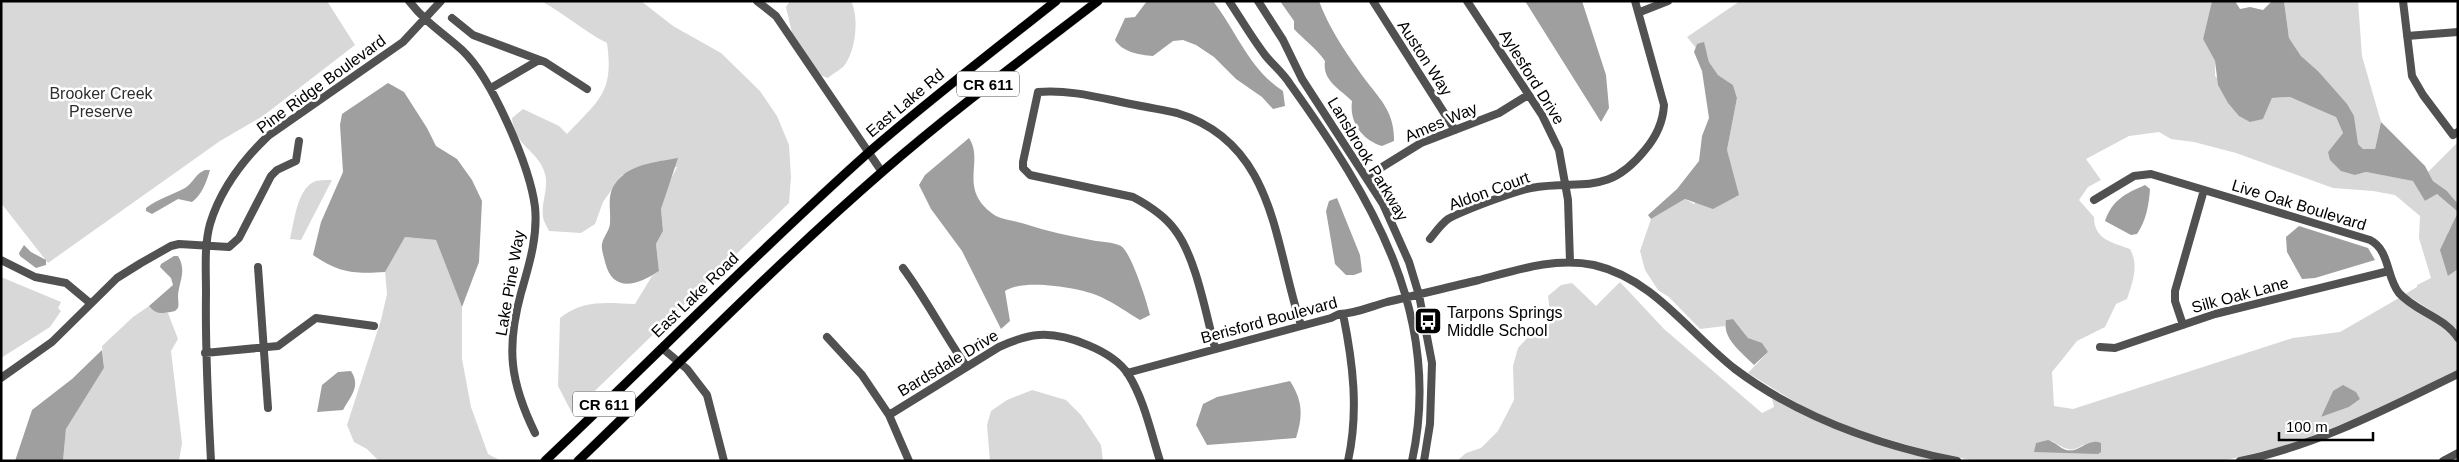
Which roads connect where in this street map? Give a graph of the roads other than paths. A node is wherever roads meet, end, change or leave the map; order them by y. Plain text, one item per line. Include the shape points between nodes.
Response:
1 (409, 1) edge
2 (440, 1) edge
3 (757, 1) edge
4 (1056, 1) edge
5 (1098, 1) edge
6 (1230, 1) edge
7 (1258, 1) edge
8 (1373, 1) edge
9 (1467, 1) edge
10 (1635, 1) edge
11 (1668, 1) edge
12 (2403, 1) edge
13 (1640, 12) junction
14 (452, 18) dead end
15 (424, 20) junction
16 (2458, 32) edge
17 (2407, 36) junction
18 (538, 60) junction
19 (491, 88) junction
20 (587, 89) dead end
21 (1528, 95) junction
22 (1455, 130) junction
23 (2456, 134) edge
24 (299, 141) dead end
25 (868, 153) junction
26 (882, 172) junction
27 (1366, 178) junction
28 (1564, 185) junction
29 (2204, 190) junction
30 (2094, 200) dead end
31 (1430, 239) dead end
32 (206, 245) junction
33 (1, 260) edge
34 (1570, 262) junction
35 (258, 267) dead end
36 (903, 268) dead end
37 (2389, 271) junction
38 (1419, 295) junction
39 (1407, 298) junction
40 (90, 303) junction
41 (1343, 314) junction
42 (1301, 325) junction
43 (2183, 325) junction
44 (374, 326) dead end
45 (827, 337) dead end
46 (2458, 338) edge
47 (2100, 347) dead end
48 (662, 348) junction
49 (1215, 348) junction
50 (263, 349) junction
51 (205, 353) junction
52 (678, 364) junction
53 (966, 366) junction
54 (1127, 373) junction
55 (2458, 374) edge
56 (1, 378) edge
57 (268, 408) dead end
58 (889, 415) junction
59 (535, 432) dead end
60 (2458, 453) edge
61 (211, 461) edge
62 (545, 461) edge
63 (578, 461) edge
64 (724, 461) edge
65 (909, 461) edge
66 (1160, 461) edge
67 (1348, 461) edge
68 (1412, 461) edge
69 (1424, 461) edge
70 (1957, 461) edge
71 (2240, 461) edge
72 (2443, 461) edge

1 - 15 street, Lake Pine Way
2 - 15 street, Pine Ridge Boulevard
3 - 25 street via 776,16
4 - 25 main road, East Lake Rd / CR 611
5 - 26 main road, CR 611 via 970,99
6 - 39 street, Lansbrook Parkway via 1261,50 1291,85 1370,206 1393,254
7 - 27 street, Lansbrook Parkway via 1283,40 1302,80
8 - 22 street, Auston Way
9 - 21 street, Aylesford Drive
10 - 13 street, Aldon Court
11 - 13 street
12 - 17 street
13 - 28 street, Aldon Court via 1663,95 1660,126 1636,161 1618,176 1588,185
14 - 18 street via 474,35
15 - 19 street, Lake Pine Way via 463,51
15 - 32 street, Pine Ridge Boulevard via 403,42 293,118 253,151 222,196 210,224
16 - 17 street
17 - 23 street via 2416,86
18 - 19 street
18 - 20 street
19 - 59 street, Lake Pine Way via 523,164 535,207 534,246 514,321 512,362 520,403
21 - 22 street, Ames Way via 1499,113
21 - 28 street, Aylesford Drive via 1559,150
22 - 27 street, Ames Way via 1421,143
24 - 32 street via 296,160 272,176 239,238 229,246
25 - 26 street
25 - 48 main road, East Lake Road / CR 611
26 - 52 main road, CR 611 via 764,279
27 - 38 street, Lansbrook Parkway via 1397,233
28 - 31 street, Aldon Court via 1529,188 1447,220
28 - 34 street, Aylesford Drive via 1570,222
29 - 30 street, Live Oak Boulevard via 2144,173
29 - 37 street, Live Oak Boulevard via 2370,240 2382,251
29 - 43 street via 2175,291
32 - 40 street via 171,246 117,278
32 - 51 street, Pine Ridge Boulevard
33 - 40 street via 35,277 66,283
34 - 38 street, Berisford Boulevard via 1537,265
34 - 70 street, Berisford Boulevard via 1607,269 1640,285 1735,369 1804,411 1858,434
35 - 50 street
36 - 53 street
37 - 43 street, Silk Oak Lane via 2215,314
37 - 46 street, Live Oak Boulevard via 2403,296 2447,325
38 - 39 street, Berisford Boulevard
38 - 69 street, Lansbrook Parkway via 1432,363 1430,424
39 - 41 street, Berisford Boulevard
39 - 68 street, Lansbrook Parkway via 1419,364 1418,426
40 - 56 street via 52,342
41 - 42 street, Berisford Boulevard
41 - 67 street via 1355,394
42 - 49 street, Berisford Boulevard
42 - 49 street via 1263,190 1237,151 1215,132 1178,114 1075,93 1038,92 1023,168 1030,175 1133,197 1169,223 1186,249
43 - 47 street, Silk Oak Lane via 2115,348
44 - 50 street via 316,318 278,346
45 - 58 street via 862,375
48 - 52 street
48 - 62 main road, East Lake Road / CR 611
49 - 54 street, Berisford Boulevard
50 - 51 street
50 - 57 street
51 - 61 street, Pine Ridge Boulevard
52 - 63 main road, CR 611
52 - 64 street via 687,369 707,395
53 - 54 street, Bardsdale Drive via 1016,339 1041,335 1084,342 1105,354
53 - 58 street, Bardsdale Drive
54 - 66 street, Bardsdale Drive
55 - 71 street via 2386,410 2298,445
58 - 65 street
60 - 72 street

